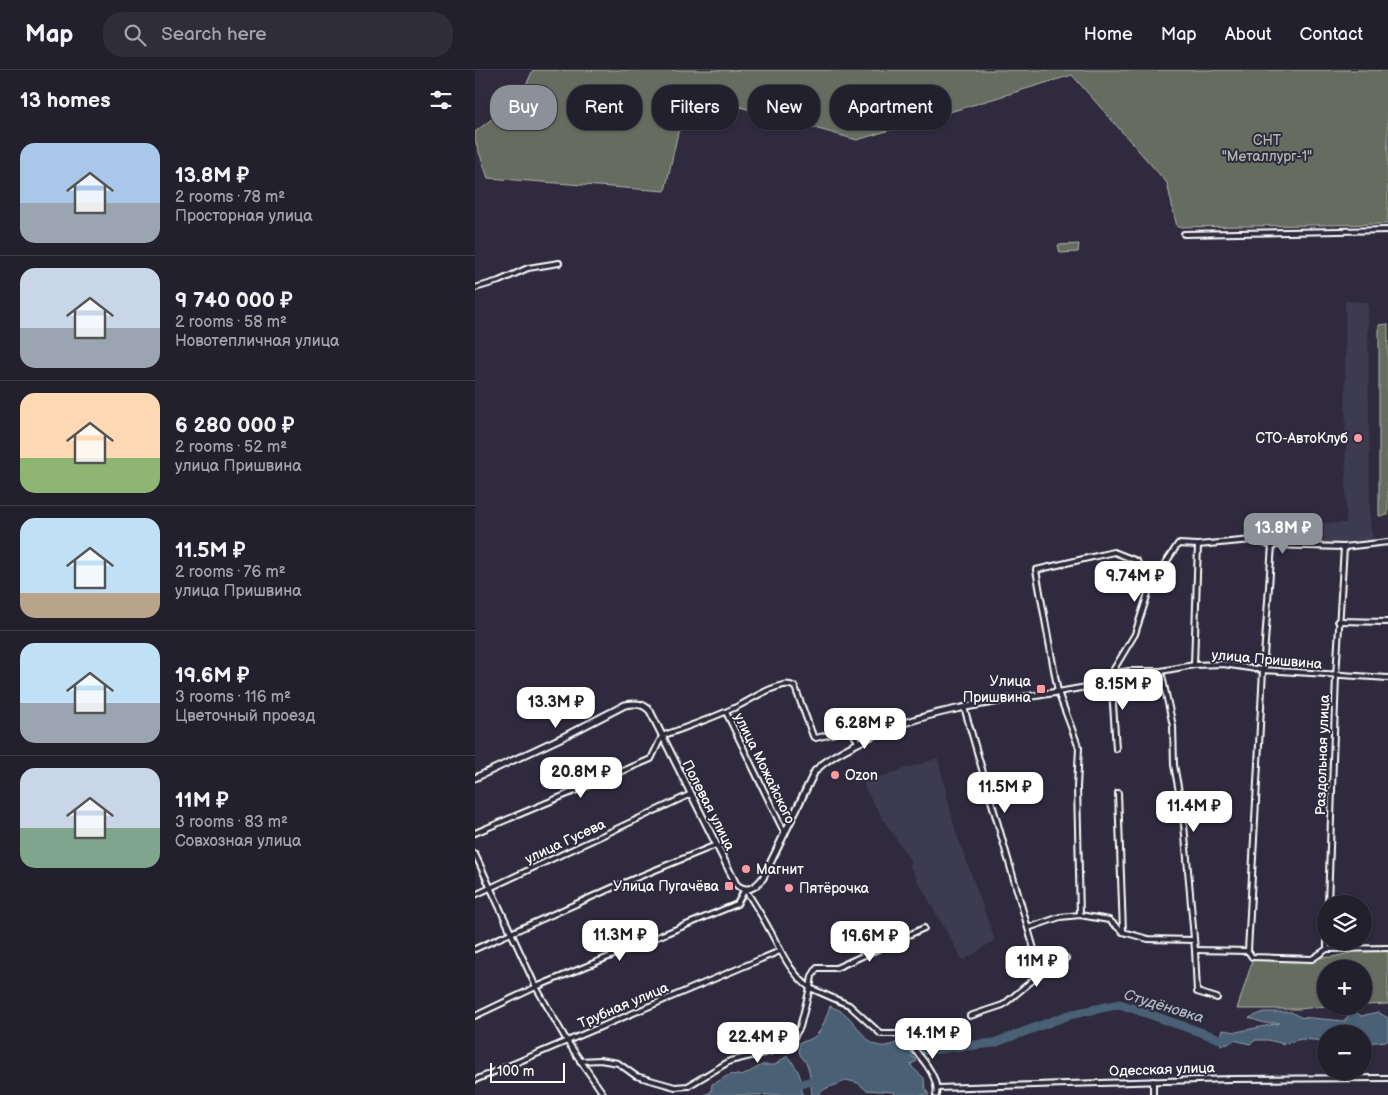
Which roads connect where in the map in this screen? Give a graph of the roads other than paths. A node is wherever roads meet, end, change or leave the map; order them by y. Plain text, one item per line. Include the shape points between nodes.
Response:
1 (1388, 230) edge
2 (1184, 234) dead end
3 (559, 263) dead end
4 (475, 288) edge
5 (1388, 542) edge
6 (1198, 545) junction
7 (1272, 545) junction
8 (1344, 547) junction
9 (1151, 587) junction
10 (1338, 621) junction
11 (1388, 622) edge
12 (1194, 665) junction
13 (1263, 670) junction
14 (1161, 671) junction
15 (1111, 674) junction
16 (1336, 676) junction
17 (1388, 678) edge
18 (1058, 692) junction
19 (963, 707) junction
20 (726, 712) junction
21 (662, 736) junction
22 (858, 742) junction
23 (1116, 749) dead end
24 (475, 778) edge
25 (1119, 793) dead end
26 (691, 794) junction
27 (475, 833) edge
28 (785, 834) junction
29 (716, 845) junction
30 (475, 854) edge
31 (490, 888) junction
32 (745, 889) junction
33 (475, 895) edge
34 (1328, 895) edge
35 (1081, 915) junction
36 (924, 928) dead end
37 (1028, 928) junction
38 (1123, 932) junction
39 (511, 933) junction
40 (1193, 940) junction
41 (1372, 948) edge
42 (1388, 948) edge
43 (475, 949) edge
44 (780, 950) junction
45 (1195, 950) junction
46 (1326, 950) edge
47 (1248, 951) junction
48 (1066, 958) dead end
49 (1046, 966) junction
50 (536, 987) junction
51 (810, 988) junction
52 (1217, 998) dead end
53 (475, 1016) edge
54 (970, 1016) dead end
55 (567, 1041) junction
56 (580, 1061) junction
57 (1388, 1078) edge
58 (475, 1080) edge
59 (1153, 1081) junction
60 (937, 1088) junction
61 (604, 1095) edge
62 (935, 1095) edge
63 (1153, 1095) edge

1 - 2 street
3 - 4 street via 528,268
5 - 8 street
6 - 7 street via 1252,540
6 - 9 street via 1178,544
6 - 12 street
7 - 8 street
7 - 13 street
8 - 10 street, Раздольная улица
9 - 15 street via 1135,634
9 - 18 street via 1137,561 1114,552 1035,570
10 - 11 street
10 - 16 street, Раздольная улица
12 - 13 street, улица Пришвина via 1223,664
12 - 14 street, улица Пришвина
13 - 16 street, улица Пришвина
13 - 47 street
14 - 15 street, улица Пришвина
14 - 40 street via 1173,726 1174,764 1183,813
15 - 18 street, улица Пришвина via 1091,686
15 - 23 street
16 - 17 street, улица Пришвина
16 - 34 street, Раздольная улица
18 - 19 street, улица Пришвина
18 - 35 street via 1079,748
19 - 22 street, улица Пришвина via 897,725
19 - 37 street
20 - 21 street
20 - 22 street via 766,690 791,685 795,687 813,736 816,738 851,729
20 - 28 street, улица Можайского
21 - 24 street, Полевая улица via 646,706 625,705
21 - 26 street, Полевая улица
21 - 27 street via 651,759
22 - 28 street, улица Пришвина via 827,759 815,771
25 - 38 street
26 - 29 street, Полевая улица
26 - 31 street, улица Гусева
28 - 32 street, улица Пришвина via 763,878 753,888
29 - 32 street, Полевая улица via 736,884
29 - 39 street
30 - 31 street
31 - 33 street, улица Гусева
31 - 39 street
32 - 44 street, Полевая улица
32 - 50 street via 737,904
35 - 37 street via 1060,917
35 - 38 street via 1109,920
36 - 51 street via 836,968 817,968
37 - 49 street via 1034,949
38 - 40 street via 1147,939
39 - 43 street
39 - 50 street
40 - 45 street
41 - 42 street
44 - 51 street, Полевая улица via 794,975
44 - 55 street, Трубная улица
45 - 47 street
45 - 52 street via 1197,992
46 - 47 street via 1312,959 1252,957
48 - 49 street
49 - 54 street via 1003,1005
50 - 53 street
50 - 55 street
51 - 56 street via 800,1027 794,1037 772,1050 730,1061 688,1086 675,1087 636,1076 618,1063
51 - 60 street, Полевая улица via 849,1005 881,1034 900,1034 933,1075
55 - 56 street
55 - 58 street, Трубная улица
56 - 61 street
57 - 59 street, Одесская улица
59 - 60 street, Одесская улица
59 - 63 street
60 - 62 street

